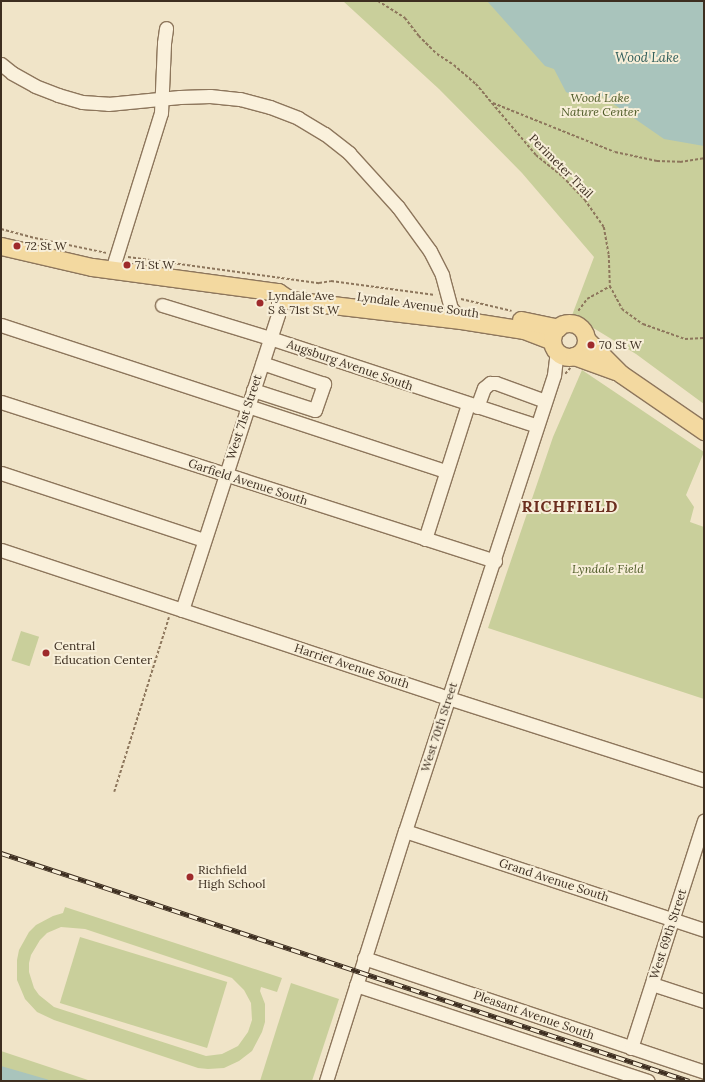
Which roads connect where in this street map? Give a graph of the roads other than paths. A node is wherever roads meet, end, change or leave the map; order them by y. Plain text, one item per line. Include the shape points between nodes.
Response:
1 (166, 28) dead end
2 (1, 64) edge
3 (161, 99) junction
4 (2, 248) edge
5 (112, 270) junction
6 (278, 292) junction
7 (162, 305) dead end
8 (456, 309) junction
9 (1, 325) edge
10 (270, 338) junction
11 (586, 339) junction
12 (562, 347) junction
13 (262, 362) junction
14 (621, 374) junction
15 (253, 390) junction
16 (545, 401) junction
17 (1, 402) edge
18 (248, 406) junction
19 (473, 406) junction
20 (537, 426) junction
21 (704, 432) edge
22 (446, 471) junction
23 (1, 473) edge
24 (224, 475) junction
25 (425, 539) junction
26 (204, 540) junction
27 (1, 550) edge
28 (495, 561) junction
29 (182, 610) junction
30 (448, 698) junction
31 (704, 780) edge
32 (704, 820) edge
33 (405, 831) junction
34 (699, 852) edge
35 (672, 919) junction
36 (704, 930) edge
37 (364, 958) junction
38 (652, 984) junction
39 (356, 985) junction
40 (704, 1002) edge
41 (632, 1048) junction
42 (704, 1072) edge
43 (623, 1077) edge
44 (326, 1081) edge
45 (648, 1081) edge

1 - 3 street
2 - 3 street via 12,74 35,86 58,96 82,102 108,104
3 - 5 street via 161,113
3 - 8 street via 210,96 240,100 270,107 298,118 325,134 349,152 370,174 414,228 442,275
4 - 5 main road, Lyndale Avenue South
5 - 6 main road, Lyndale Avenue South
6 - 8 main road, Lyndale Avenue South via 289,288
6 - 10 street, West 71st Street via 278,314
7 - 10 street, Augsburg Avenue South
8 - 12 main road, Lyndale Avenue South
9 - 18 street
10 - 13 street, West 71st Street
10 - 19 street, Augsburg Avenue South
11 - 12 main road via 583,350
11 - 12 main road, Lyndale Avenue South via 582,329 573,324 562,325
11 - 14 main road, Lyndale Avenue South
12 - 14 main road, Lyndale Avenue South
12 - 16 street, West 70th Street
13 - 15 street, West 71st Street
13 - 15 street via 324,384 316,410
14 - 21 main road, Lyndale Avenue South
15 - 18 street, West 71st Street
16 - 19 street via 490,383
16 - 20 street, West 70th Street
17 - 24 street, Garfield Avenue South
18 - 22 street
18 - 24 street, West 71st Street
19 - 20 street, Augsburg Avenue South
19 - 22 street
20 - 28 street, West 70th Street
22 - 25 street
23 - 26 street
24 - 25 street, Garfield Avenue South
24 - 26 street, West 71st Street
25 - 28 street, Garfield Avenue South
26 - 29 street, West 71st Street
27 - 29 street, Harriet Avenue South
28 - 30 street, West 70th Street
29 - 30 street, Harriet Avenue South
30 - 31 street, Harriet Avenue South
30 - 33 street, West 70th Street
32 - 34 street, West 69th Street
33 - 35 street, Grand Avenue South
33 - 37 street, West 70th Street
34 - 35 street, West 69th Street
35 - 36 street, Grand Avenue South
35 - 38 street, West 69th Street
37 - 39 street, West 70th Street
37 - 41 street, Pleasant Avenue South
38 - 40 street
38 - 41 street, West 69th Street
39 - 43 street
39 - 44 street, West 70th Street
41 - 42 street, Pleasant Avenue South
43 - 45 street

